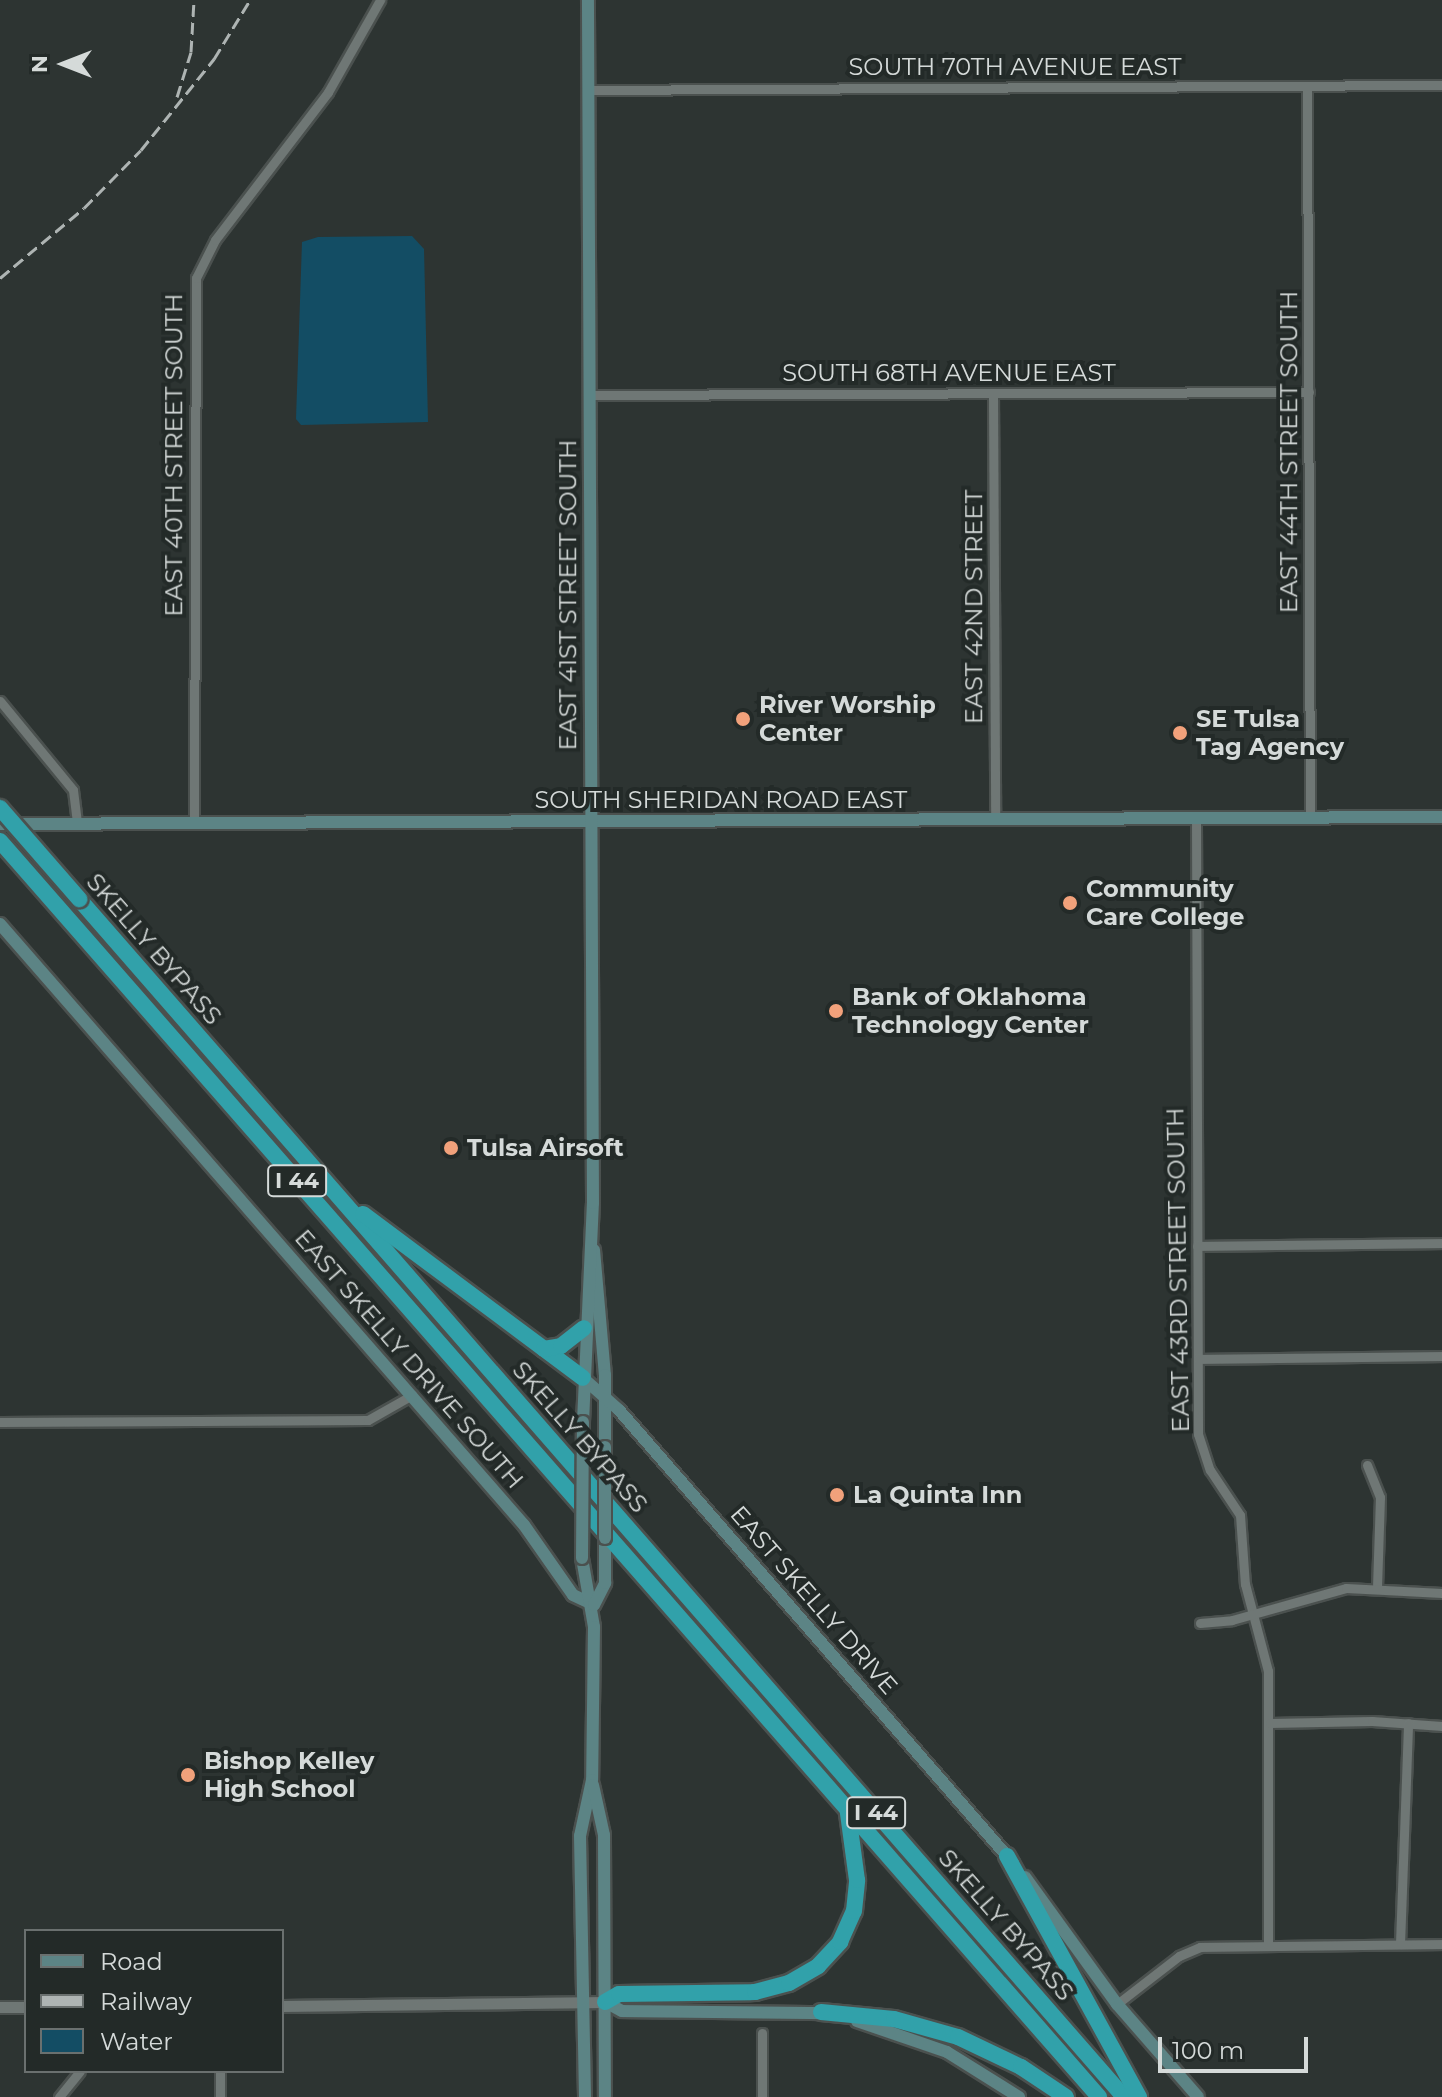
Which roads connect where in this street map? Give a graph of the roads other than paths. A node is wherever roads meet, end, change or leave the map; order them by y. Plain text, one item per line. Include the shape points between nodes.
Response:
1 (380, 0) edge
2 (588, 0) edge
3 (1442, 85) edge
4 (1307, 86) junction
5 (588, 90) junction
6 (1309, 392) junction
7 (993, 393) junction
8 (590, 395) junction
9 (0, 701) edge
10 (0, 808) edge
11 (1442, 817) edge
12 (1310, 818) junction
13 (1196, 819) junction
14 (995, 820) junction
15 (590, 822) junction
16 (194, 823) junction
17 (0, 824) edge
18 (77, 824) junction
19 (0, 841) edge
20 (0, 924) edge
21 (337, 1195) junction
22 (592, 1238) junction
23 (1442, 1243) edge
24 (1197, 1246) junction
25 (584, 1328) junction
26 (544, 1349) junction
27 (1442, 1356) edge
28 (1198, 1359) junction
29 (583, 1378) junction
30 (412, 1395) junction
31 (605, 1399) junction
32 (0, 1422) edge
33 (1367, 1465) dead end
34 (1377, 1588) junction
35 (1442, 1593) edge
36 (594, 1605) junction
37 (1252, 1614) junction
38 (1200, 1623) dead end
39 (1270, 1723) junction
40 (1408, 1723) junction
41 (1442, 1726) edge
42 (592, 1780) junction
43 (848, 1812) junction
44 (1007, 1856) junction
45 (1400, 1944) junction
46 (1442, 1944) edge
47 (1268, 1945) junction
48 (605, 2002) junction
49 (582, 2003) junction
50 (1117, 2004) junction
51 (284, 2006) edge
52 (0, 2007) edge
53 (24, 2007) edge
54 (821, 2012) junction
55 (762, 2033) dead end
56 (78, 2073) edge
57 (220, 2073) edge
58 (59, 2097) edge
59 (220, 2097) edge
60 (585, 2097) edge
61 (605, 2097) edge
62 (762, 2097) edge
63 (1019, 2097) edge
64 (1066, 2097) edge
65 (1099, 2097) edge
66 (1124, 2097) edge
67 (1139, 2097) edge
68 (1198, 2097) edge

1 - 16 street, EAST 40TH STREET SOUTH via 321,103 215,240 196,278
2 - 5 main road, EAST 41ST STREET SOUTH
3 - 4 street, SOUTH 70TH AVENUE EAST
4 - 5 street, SOUTH 70TH AVENUE EAST
4 - 6 street, EAST 44TH STREET SOUTH
5 - 8 main road, EAST 41ST STREET SOUTH
6 - 7 street, SOUTH 68TH AVENUE EAST
6 - 12 street, EAST 44TH STREET SOUTH
7 - 8 street, SOUTH 68TH AVENUE EAST
7 - 14 street, EAST 42ND STREET
8 - 15 main road, EAST 41ST STREET SOUTH
9 - 18 street via 73,790
10 - 21 highway, SKELLY BYPASS / I 44, bridge
11 - 12 main road, SOUTH SHERIDAN ROAD EAST
12 - 13 main road, SOUTH SHERIDAN ROAD EAST
13 - 14 main road, SOUTH SHERIDAN ROAD EAST
13 - 24 street, EAST 43RD STREET SOUTH
14 - 15 main road, SOUTH SHERIDAN ROAD EAST
15 - 16 main road, SOUTH SHERIDAN ROAD EAST
15 - 22 main road, EAST 41ST STREET SOUTH
16 - 18 main road, SOUTH SHERIDAN ROAD EAST
17 - 18 main road, SOUTH SHERIDAN ROAD EAST
19 - 43 highway, SKELLY BYPASS / I 44
20 - 30 main road, EAST SKELLY DRIVE SOUTH
21 - 26 highway
21 - 66 highway, SKELLY BYPASS / I 44
22 - 25 main road, EAST 41ST STREET SOUTH
22 - 31 main road, EAST 41ST STREET SOUTH
23 - 24 street
24 - 28 street, EAST 43RD STREET SOUTH
25 - 26 highway via 561,1346
25 - 29 main road, EAST 41ST STREET SOUTH
26 - 29 highway
27 - 28 street
28 - 37 street, EAST 43RD STREET SOUTH via 1200,1445 1240,1515
29 - 31 main road, EAST SKELLY DRIVE
29 - 36 main road, EAST 41ST STREET SOUTH, bridge via 582,1558
30 - 32 street via 368,1420
30 - 36 main road, EAST SKELLY DRIVE SOUTH via 524,1525 573,1595
31 - 36 main road, EAST 41ST STREET SOUTH, bridge via 605,1583
31 - 44 main road, EAST SKELLY DRIVE
33 - 34 street via 1380,1497
34 - 35 street
34 - 37 street via 1335,1589
36 - 42 main road, EAST 41ST STREET SOUTH
37 - 38 street
37 - 39 street, EAST 43RD STREET SOUTH via 1268,1671
39 - 40 street
39 - 47 street, EAST 43RD STREET SOUTH
40 - 41 street
40 - 45 street
42 - 48 main road, EAST 41ST STREET SOUTH via 604,1835
42 - 49 main road, EAST 41ST STREET SOUTH via 580,1836
43 - 48 highway via 857,1897 840,1942 818,1966 789,1983 755,1992 619,1994
43 - 65 highway, SKELLY BYPASS / I 44
44 - 50 main road
44 - 67 highway
45 - 46 street
45 - 47 street
47 - 50 street via 1190,1950
48 - 49 street
48 - 54 main road via 622,2011
48 - 61 main road, EAST 41ST STREET SOUTH
49 - 51 street
49 - 60 main road, EAST 41ST STREET SOUTH
50 - 68 main road
52 - 53 street
54 - 63 main road via 947,2052
54 - 64 highway via 881,2016 958,2037 1021,2067
55 - 62 street
56 - 58 street
57 - 59 street

